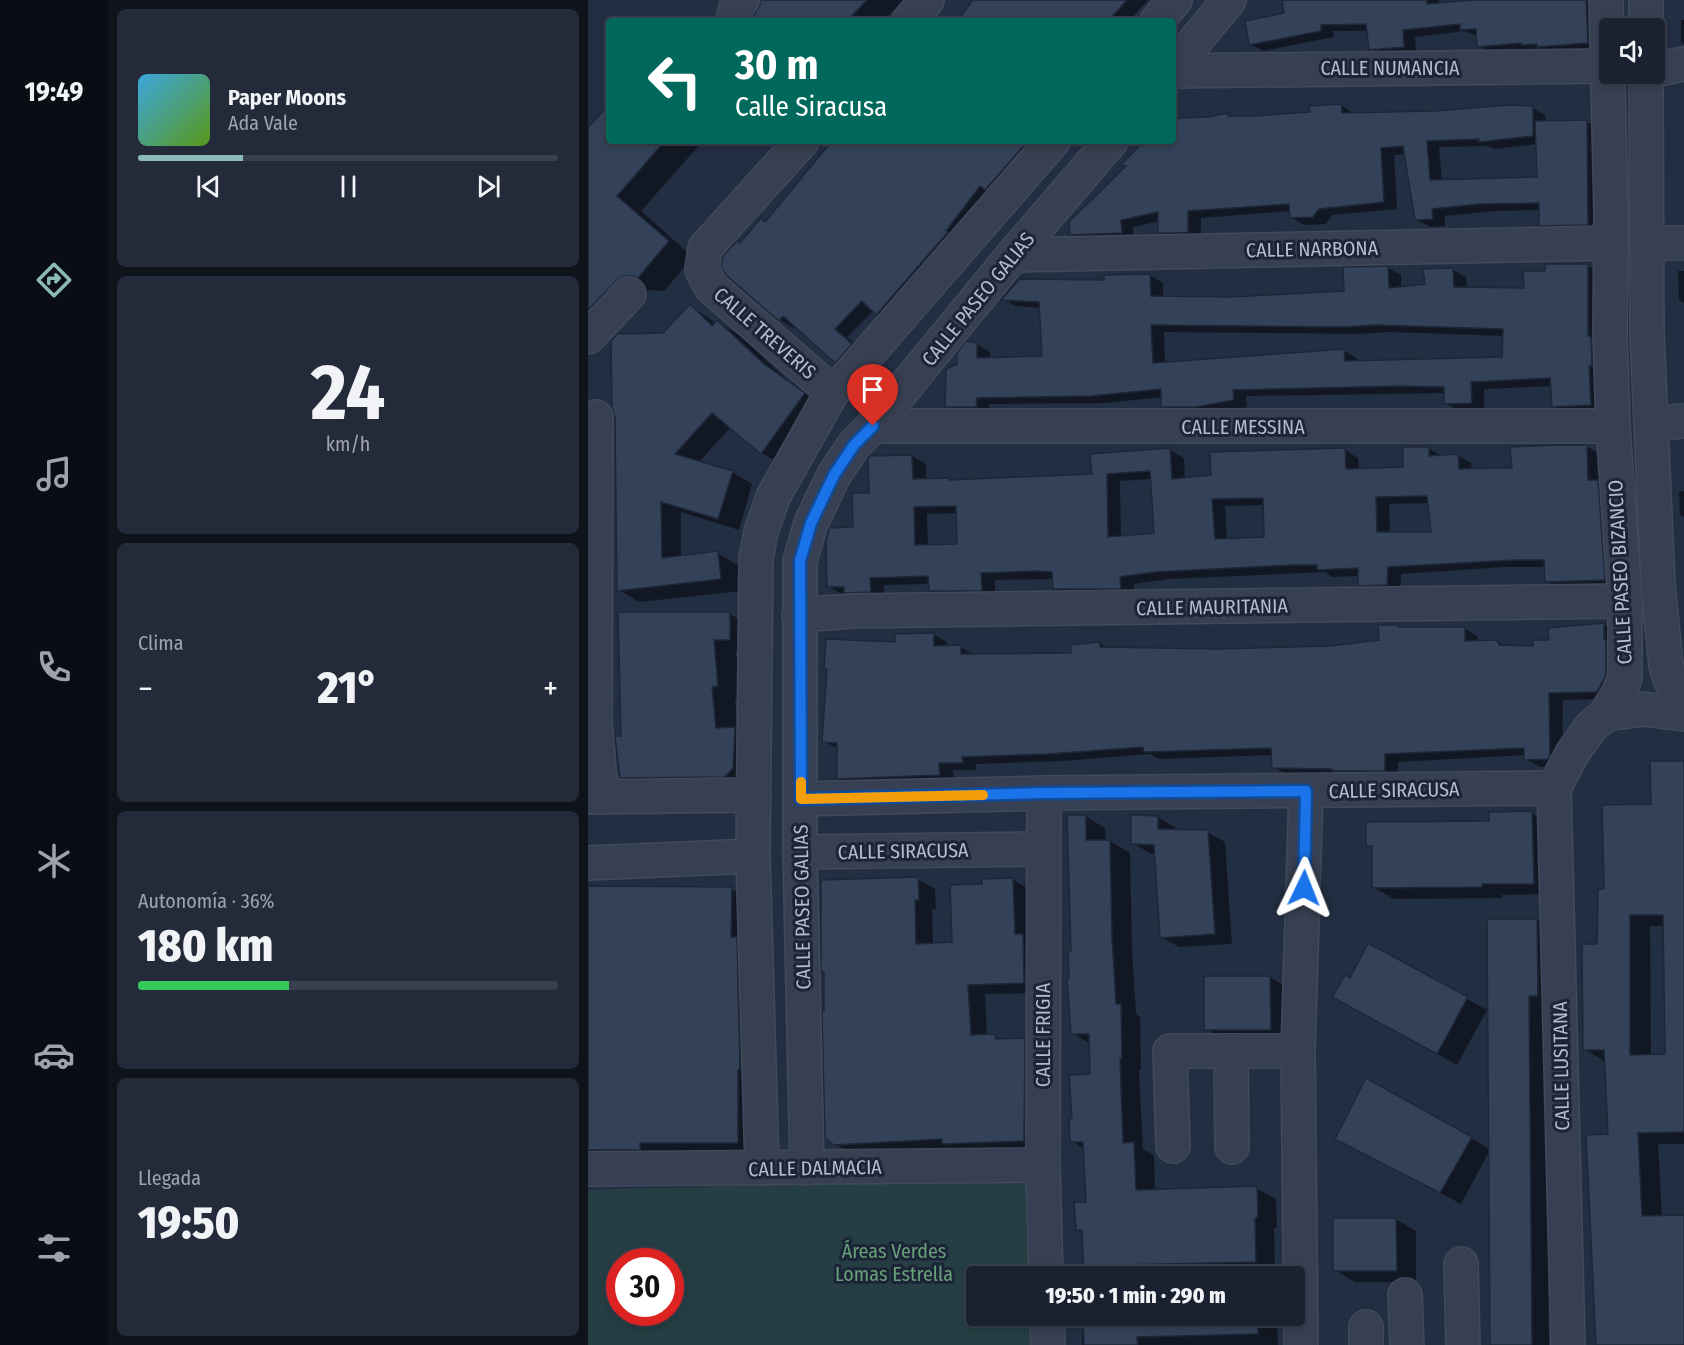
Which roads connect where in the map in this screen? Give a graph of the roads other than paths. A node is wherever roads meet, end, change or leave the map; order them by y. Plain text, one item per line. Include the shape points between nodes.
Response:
1 (742, 0) edge
2 (927, 0) edge
3 (1175, 0) edge
4 (1229, 0) edge
5 (1606, 0) edge
6 (1646, 0) edge
7 (735, 18) edge
8 (912, 18) edge
9 (1160, 18) edge
10 (1606, 18) edge
11 (1646, 18) edge
12 (1684, 64) edge
13 (1176, 65) edge
14 (1599, 66) edge
15 (1665, 68) edge
16 (1176, 69) edge
17 (1607, 84) edge
18 (1646, 84) edge
19 (799, 144) edge
20 (1050, 144) edge
21 (1108, 144) edge
22 (1610, 243) junction
23 (1648, 243) junction
24 (1684, 243) edge
25 (1013, 255) junction
26 (629, 294) dead end
27 (1647, 334) junction
28 (1610, 335) junction
29 (588, 337) edge
30 (832, 392) junction
31 (596, 417) dead end
32 (1684, 421) edge
33 (1651, 423) junction
34 (873, 426) junction
35 (1613, 426) junction
36 (592, 481) edge
37 (773, 497) junction
38 (811, 523) junction
39 (756, 559) junction
40 (800, 561) junction
41 (1672, 598) edge
42 (1625, 601) junction
43 (799, 615) junction
44 (1684, 702) edge
45 (1606, 714) junction
46 (1684, 714) edge
47 (592, 722) edge
48 (1554, 788) junction
49 (596, 790) edge
50 (1306, 791) junction
51 (1044, 793) junction
52 (754, 795) junction
53 (801, 799) junction
54 (1043, 849) junction
55 (800, 852) junction
56 (753, 856) junction
57 (588, 863) edge
58 (1231, 1051) junction
59 (1298, 1051) junction
60 (1173, 1146) dead end
61 (1232, 1147) dead end
62 (1043, 1165) junction
63 (762, 1168) junction
64 (807, 1168) junction
65 (588, 1169) edge
66 (1461, 1264) dead end
67 (1046, 1266) edge
68 (1405, 1295) dead end
69 (1047, 1326) edge
70 (1048, 1345) edge
71 (1301, 1345) edge
72 (1407, 1345) edge
73 (1463, 1345) edge
74 (1568, 1345) edge

1 - 7 street
2 - 8 street
3 - 9 street
4 - 13 street
5 - 10 street, CALLE PASEO BIZANCIO
6 - 11 street
12 - 15 street
14 - 16 street, CALLE NUMANCIA
17 - 22 street, CALLE PASEO BIZANCIO
18 - 23 street, CALLE PASEO BIZANCIO
19 - 30 street, CALLE TREVERIS via 705,248 702,270 711,287
20 - 30 street
21 - 25 street, CALLE PASEO GALIAS
22 - 25 street, CALLE NARBONA
22 - 28 street, CALLE PASEO BIZANCIO
23 - 24 street
23 - 27 street, CALLE PASEO BIZANCIO
25 - 34 street, CALLE PASEO GALIAS
26 - 29 street
27 - 28 street
27 - 33 street, CALLE PASEO BIZANCIO
28 - 35 street, CALLE PASEO BIZANCIO
30 - 37 street
31 - 36 street
32 - 33 street
33 - 41 street, CALLE PASEO BIZANCIO
34 - 35 street, CALLE MESSINA
34 - 38 street, CALLE PASEO GALIAS via 854,445 834,475
35 - 42 street, CALLE PASEO BIZANCIO
36 - 47 street
37 - 38 street via 780,513 794,523
37 - 39 street
38 - 40 street, CALLE PASEO GALIAS
39 - 40 street
39 - 52 street
40 - 43 street, CALLE PASEO GALIAS
41 - 44 street, CALLE PASEO BIZANCIO via 1666,666
42 - 43 street, CALLE MAURITANIA via 851,611
42 - 45 street, CALLE PASEO BIZANCIO via 1625,678
43 - 53 street, CALLE PASEO GALIAS
45 - 46 street via 1643,709
45 - 48 street, CALLE PASEO BIZANCIO via 1573,752
47 - 49 street
48 - 50 street, CALLE SIRACUSA
48 - 74 street, CALLE LUSITANA
49 - 52 street
50 - 51 street, CALLE SIRACUSA
50 - 59 street
51 - 53 street, CALLE SIRACUSA
51 - 54 street, CALLE FRIGIA
52 - 56 street
53 - 55 street, CALLE PASEO GALIAS
54 - 55 street, CALLE SIRACUSA
54 - 62 street, CALLE FRIGIA
55 - 64 street, CALLE PASEO GALIAS
56 - 57 street
56 - 63 street
58 - 59 street
58 - 60 street via 1170,1051
58 - 61 street
59 - 71 street
62 - 64 street, CALLE DALMACIA
62 - 67 street, CALLE FRIGIA
63 - 64 street, CALLE DALMACIA
63 - 65 street, CALLE DALMACIA
66 - 73 street
68 - 72 street
69 - 70 street

